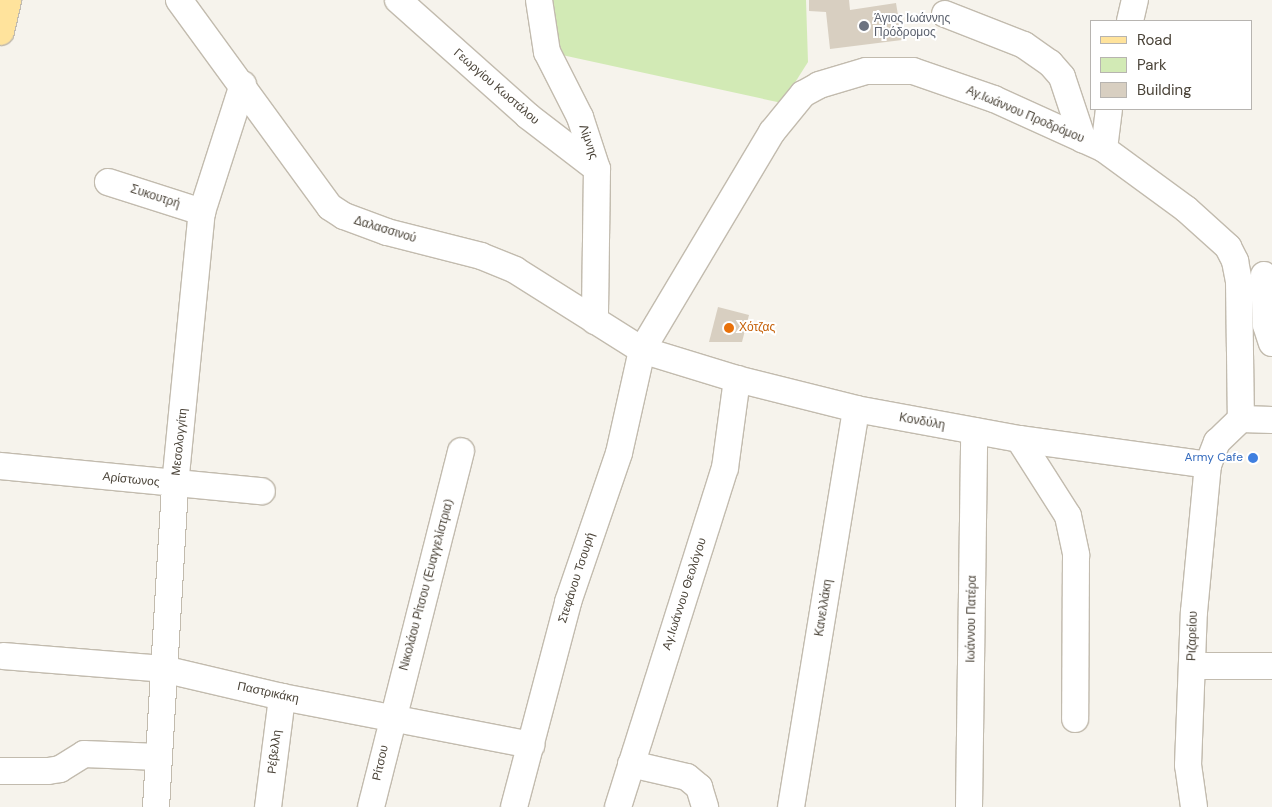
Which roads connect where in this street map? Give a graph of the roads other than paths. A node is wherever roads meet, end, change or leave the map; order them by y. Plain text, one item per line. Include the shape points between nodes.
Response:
1 (7, 0) edge
2 (179, 0) edge
3 (398, 0) edge
4 (539, 0) edge
5 (1135, 0) edge
6 (945, 14) dead end
7 (1130, 20) edge
8 (0, 31) edge
9 (243, 84) junction
10 (1109, 110) edge
11 (1094, 145) junction
12 (597, 169) junction
13 (108, 182) dead end
14 (202, 212) junction
15 (1268, 273) edge
16 (1239, 291) junction
17 (596, 321) junction
18 (1272, 344) edge
19 (642, 350) junction
20 (737, 378) junction
21 (856, 409) junction
22 (1241, 420) junction
23 (1272, 420) edge
24 (974, 431) junction
25 (1019, 438) junction
26 (461, 451) dead end
27 (1208, 465) junction
28 (0, 466) edge
29 (176, 485) junction
30 (262, 491) dead end
31 (3, 656) dead end
32 (1192, 666) junction
33 (1272, 666) edge
34 (163, 669) junction
35 (282, 696) junction
36 (392, 718) junction
37 (1075, 718) dead end
38 (531, 745) junction
39 (159, 757) junction
40 (630, 764) junction
41 (0, 771) edge
42 (156, 807) edge
43 (268, 807) edge
44 (371, 807) edge
45 (514, 807) edge
46 (618, 807) edge
47 (705, 807) edge
48 (792, 807) edge
49 (969, 807) edge
50 (1194, 807) edge

1 - 8 main road
2 - 9 street, Δαλασσινού
3 - 12 street, Γεωργίου Κωστάλου via 528,116
4 - 12 street, Λίμνης via 548,52 580,117
5 - 7 street
6 - 11 street via 1024,45 1050,63 1062,77
9 - 14 street, Μεσολογγίτη
9 - 17 street, Δαλασσινού via 330,207 344,216 386,232 481,256 514,270
10 - 11 street
11 - 16 street, Αγ.Ιωάννου Προδρόμου via 1186,209 1228,247 1235,261
11 - 19 street, Αγ.Ιωάννου Προδρόμου via 994,99 913,71 866,71 819,85 803,94 772,132
12 - 17 street, Λίμνης
13 - 14 street, Συκουτρή
14 - 29 street, Μεσολογγίτη
15 - 16 street
15 - 18 street via 1266,325
16 - 22 street, Αγ.Ιωάννου Προδρόμου
17 - 19 street, Δαλασσινού
19 - 20 street, Κονδύλη
19 - 38 street, Στεφάνου Τσουρή via 619,452 568,602
20 - 21 street, Κονδύλη
20 - 40 street, Αγ.Ιωάννου Θεολόγου via 725,468
21 - 24 street, Κονδύλη
21 - 48 street, Κανελλάκη
22 - 23 street
22 - 27 street, Ριζαρείου via 1217,442
24 - 25 street, Κονδύλη
24 - 49 street, Ιωάννου Πατέρα
25 - 27 street, Κονδύλη
25 - 37 street via 1068,516 1076,555
26 - 36 street, Νικολάου Ρίτσου (Ευαγγελίστρια)
27 - 32 street, Ριζαρείου via 1197,560
28 - 29 street, Αρίστωνος
29 - 30 street, Αρίστωνος
29 - 34 street, Μεσολογγίτη
31 - 34 street, Παστρικάκη
32 - 33 street
32 - 50 street, Ριζαρείου via 1188,764
34 - 35 street, Παστρικάκη
34 - 39 street, Μεσολογγίτη
35 - 36 street, Παστρικάκη
35 - 43 street, Ρέβελλη
36 - 38 street, Παστρικάκη
36 - 44 street, Ρίτσου
38 - 45 street, Στεφάνου Τσουρή
39 - 41 street via 84,754 60,769
39 - 42 street, Μεσολογγίτη
40 - 46 street, Αγ.Ιωάννου Θεολόγου
40 - 47 street via 687,777 700,787

